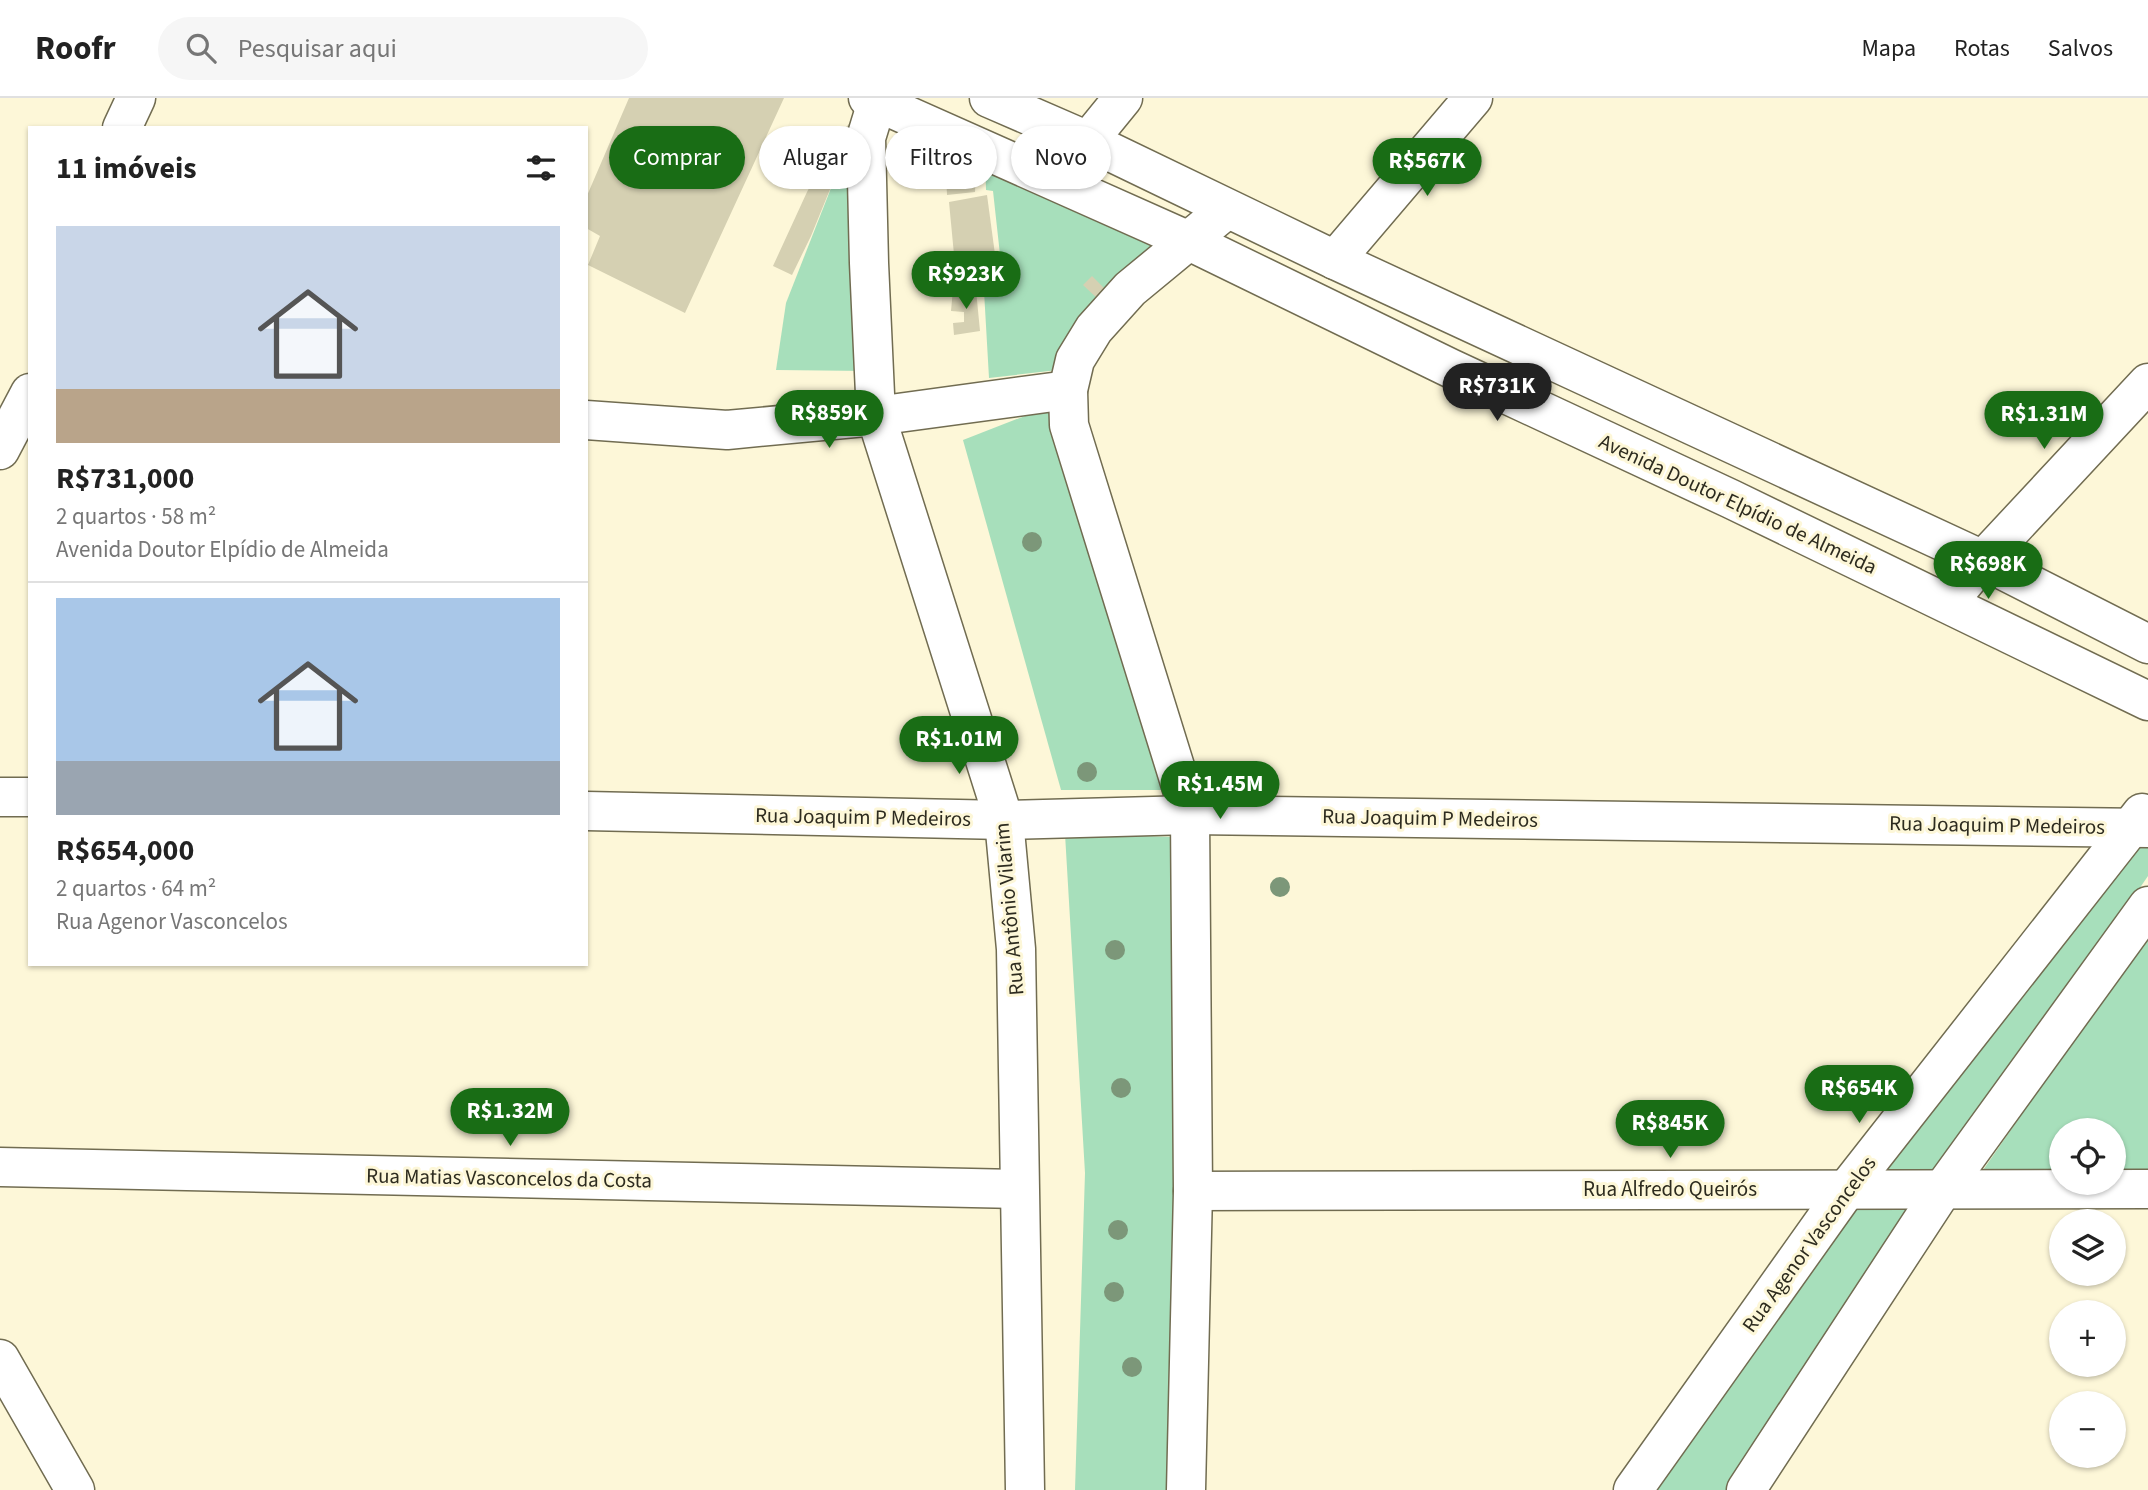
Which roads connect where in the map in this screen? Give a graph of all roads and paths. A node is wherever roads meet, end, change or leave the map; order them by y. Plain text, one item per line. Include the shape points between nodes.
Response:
1 (136, 98) edge
2 (989, 98) edge
3 (1123, 98) edge
4 (1474, 98) edge
5 (875, 99) edge
6 (123, 126) edge
7 (1053, 126) edge
8 (1100, 126) edge
9 (1111, 152) edge
10 (1227, 209) junction
11 (1187, 240) junction
12 (1335, 260) junction
13 (0, 381) edge
14 (28, 382) edge
15 (2148, 383) edge
16 (1068, 390) junction
17 (28, 397) edge
18 (876, 416) junction
19 (588, 420) edge
20 (0, 450) edge
21 (1983, 560) junction
22 (1947, 603) junction
23 (2148, 644) edge
24 (2148, 701) edge
25 (0, 797) edge
26 (28, 797) edge
27 (588, 811) edge
28 (1190, 815) junction
29 (1004, 820) junction
30 (2143, 820) edge
31 (2148, 906) edge
32 (0, 1167) edge
33 (1019, 1189) junction
34 (1847, 1189) junction
35 (1943, 1189) junction
36 (2148, 1189) edge
37 (1193, 1191) junction
38 (0, 1359) edge
39 (75, 1490) edge
40 (1025, 1490) edge
41 (1186, 1490) edge
42 (1633, 1490) edge
43 (1746, 1490) edge

1 - 6 street
2 - 7 street
3 - 8 street
4 - 12 street
5 - 11 street, Avenida Doutor Elpídio de Almeida
5 - 18 street, Rua Antônio Vilarim via 866,138
9 - 10 street
10 - 11 street
10 - 12 street
11 - 16 street via 1130,289 1094,329 1075,360
11 - 22 street, Avenida Doutor Elpídio de Almeida
12 - 21 street
13 - 14 street
15 - 21 street
16 - 18 street
16 - 28 street via 1069,425
17 - 20 street
18 - 19 street via 727,430
18 - 29 street, Rua Antônio Vilarim
21 - 22 street
21 - 23 street
22 - 24 street, Avenida Doutor Elpídio de Almeida
25 - 26 street
27 - 29 street, Rua Joaquim P Medeiros
28 - 29 street, Rua Joaquim P Medeiros
28 - 30 street, Rua Joaquim P Medeiros
28 - 37 street
29 - 33 street, Rua Antônio Vilarim via 1016,949
30 - 34 street, Rua Agenor Vasconcelos
31 - 35 street
32 - 33 street, Rua Matias Vasconcelos da Costa
33 - 40 street, Rua Antônio Vilarim
34 - 35 street, Rua Alfredo Queirós
34 - 37 street, Rua Alfredo Queirós
34 - 42 street, Rua Agenor Vasconcelos
35 - 36 street, Rua Alfredo Queirós
35 - 43 street
37 - 41 street
38 - 39 street

